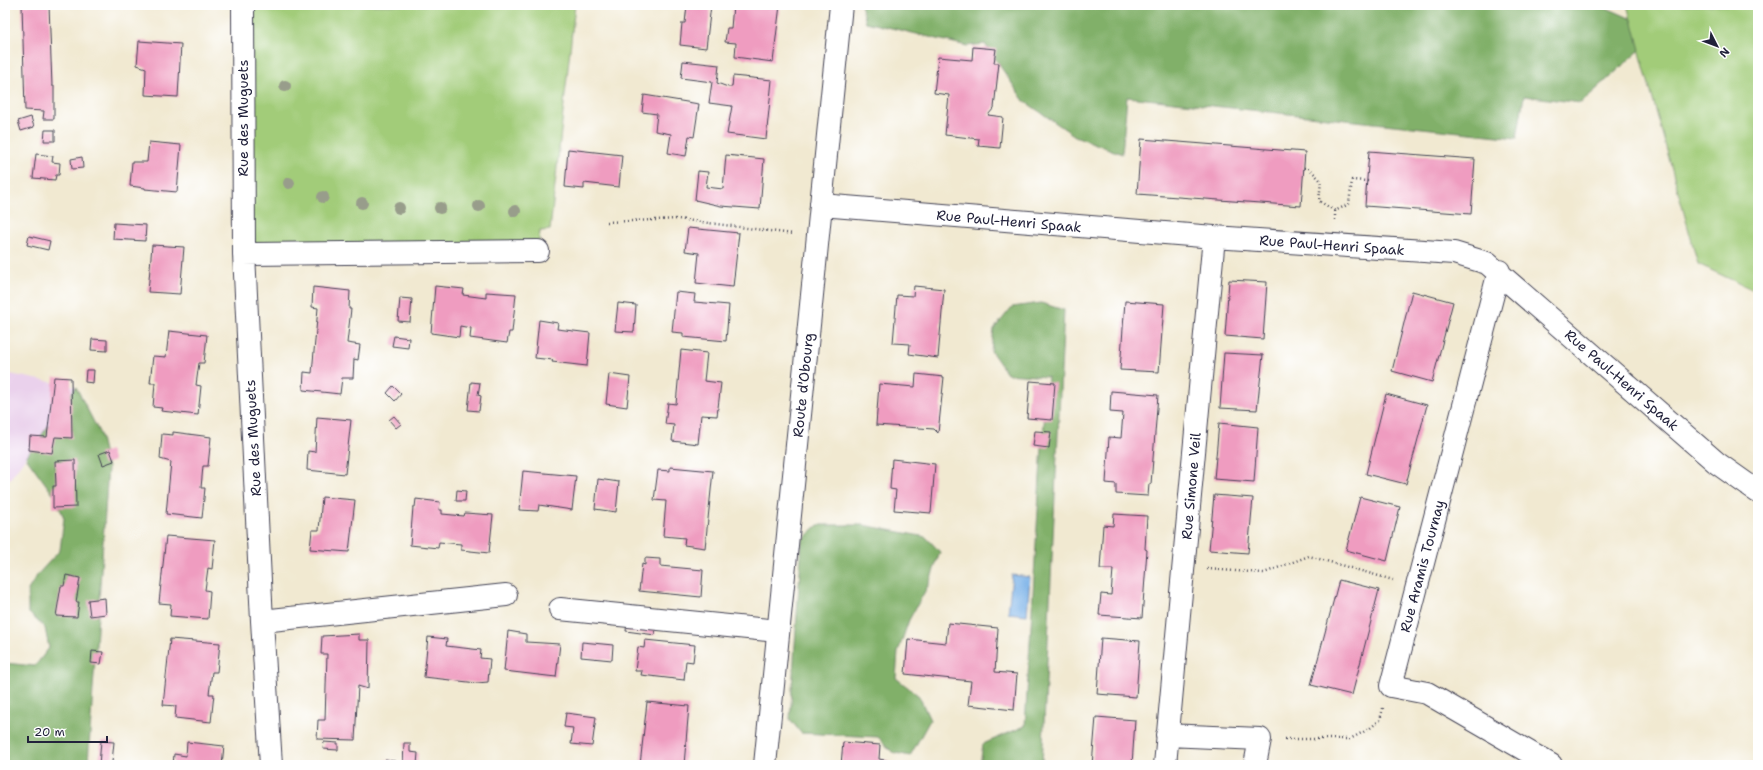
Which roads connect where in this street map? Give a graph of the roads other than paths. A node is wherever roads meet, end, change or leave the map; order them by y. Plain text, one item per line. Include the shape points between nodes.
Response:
1 (243, 5) edge
2 (841, 5) edge
3 (821, 205) junction
4 (1214, 237) junction
5 (538, 251) dead end
6 (244, 254) junction
7 (1499, 271) junction
8 (1758, 492) edge
9 (506, 594) dead end
10 (560, 609) dead end
11 (262, 621) junction
12 (778, 631) junction
13 (1167, 735) junction
14 (271, 765) edge
15 (765, 765) edge
16 (1165, 765) edge
17 (1254, 765) edge
18 (1552, 765) edge

1 - 6 street, Rue des Muguets
2 - 3 street, Route d'Obourg
3 - 4 street, Rue Paul-Henri Spaak
3 - 12 street, Route d'Obourg
4 - 7 street, Rue Paul-Henri Spaak via 1454,253 1488,263
4 - 13 street, Rue Simone Veil
5 - 6 street
6 - 11 street, Rue des Muguets
7 - 8 street, Rue Paul-Henri Spaak via 1717,463
7 - 18 street, Rue Aramis Tournay via 1391,686 1427,693
9 - 11 street
10 - 12 street
11 - 14 street, Rue des Muguets
12 - 15 street, Route d'Obourg
13 - 16 street, Rue Simone Veil
13 - 17 street via 1260,739

